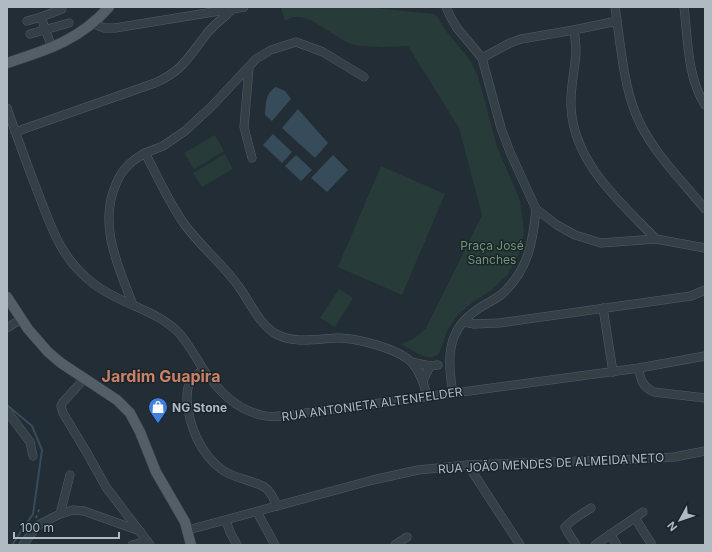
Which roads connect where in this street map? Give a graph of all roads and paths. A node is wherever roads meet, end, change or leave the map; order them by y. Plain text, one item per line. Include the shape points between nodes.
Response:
1 (109, 7) edge
2 (244, 7) edge
3 (446, 7) edge
4 (615, 7) edge
5 (684, 7) edge
6 (62, 9) dead end
7 (232, 10) junction
8 (41, 17) junction
9 (26, 21) dead end
10 (617, 21) junction
11 (68, 23) dead end
12 (92, 23) junction
13 (45, 30) junction
14 (574, 30) junction
15 (30, 34) dead end
16 (52, 48) junction
17 (482, 58) junction
18 (7, 63) edge
19 (249, 68) junction
20 (364, 76) dead end
21 (705, 105) edge
22 (7, 108) edge
23 (15, 132) junction
24 (145, 154) junction
25 (252, 158) dead end
26 (536, 209) junction
27 (705, 209) edge
28 (656, 239) junction
29 (705, 248) edge
30 (705, 290) edge
31 (7, 297) edge
32 (133, 305) junction
33 (603, 308) junction
34 (21, 319) junction
35 (464, 322) junction
36 (7, 328) edge
37 (450, 354) junction
38 (705, 356) edge
39 (412, 362) junction
40 (434, 365) junction
41 (638, 368) junction
42 (203, 369) junction
43 (450, 371) junction
44 (613, 372) junction
45 (85, 378) junction
46 (422, 381) junction
47 (453, 393) junction
48 (427, 396) junction
49 (705, 398) edge
50 (7, 411) edge
51 (705, 452) edge
52 (33, 456) dead end
53 (468, 465) junction
54 (70, 476) dead end
55 (277, 506) junction
56 (591, 508) dead end
57 (257, 512) junction
58 (643, 512) dead end
59 (60, 514) junction
60 (635, 518) junction
61 (226, 520) junction
62 (188, 530) junction
63 (140, 531) junction
64 (610, 534) junction
65 (407, 537) dead end
66 (149, 543) edge
67 (23, 545) edge
68 (132, 545) edge
69 (191, 545) edge
70 (237, 545) edge
71 (275, 545) edge
72 (395, 545) edge
73 (520, 545) edge
74 (576, 545) edge
75 (595, 545) edge
76 (618, 545) edge
77 (652, 545) edge

1 - 12 main road
2 - 7 street
3 - 17 street via 457,28
4 - 10 street
5 - 21 street via 692,73 699,96
6 - 8 street
7 - 12 street via 115,28 104,28
7 - 23 street via 211,29 187,61 169,77
8 - 9 street
8 - 13 street
10 - 14 street
10 - 27 street via 635,112 657,150
11 - 13 street
12 - 16 main road via 80,33
13 - 15 street
13 - 16 street
14 - 17 street via 521,39
14 - 28 street via 576,52 571,107 578,141 603,183
16 - 18 main road
17 - 26 street via 501,128
19 - 20 street via 256,59 271,50 296,42 323,52
19 - 24 street via 185,131 163,146
19 - 25 street via 244,128
22 - 23 street, RUA ANTONIETA ALTENFELDER
23 - 32 street, RUA ANTONIETA ALTENFELDER via 54,236 63,251 94,284
24 - 32 street via 126,166 112,191 108,211 108,226 113,248
24 - 39 street via 185,224 233,278 268,328 277,335 302,341 337,338 364,341
26 - 28 street via 574,235 601,243
26 - 35 street via 531,250 522,269 502,294 478,309
28 - 29 street
30 - 33 street via 691,296
31 - 34 main road
32 - 42 street, RUA ANTONIETA ALTENFELDER via 166,322 180,334
33 - 35 street via 486,325
33 - 44 street
34 - 36 street
34 - 45 main road via 48,352
35 - 37 street via 451,344
37 - 40 street
37 - 43 street
38 - 41 street, RUA ANTONIETA ALTENFELDER
39 - 40 street
39 - 46 street
40 - 43 street
40 - 46 street
41 - 44 street, RUA ANTONIETA ALTENFELDER
41 - 49 street via 647,389
42 - 48 street, RUA ANTONIETA ALTENFELDER via 231,401 246,410 275,417
42 - 55 street via 188,388 190,419 197,438 210,459 221,469 262,486 268,490
43 - 47 street
44 - 47 street, RUA ANTONIETA ALTENFELDER
45 - 62 main road via 117,400 130,413 156,472
45 - 63 street via 63,402 61,409 103,483
46 - 48 street
47 - 48 street, RUA ANTONIETA ALTENFELDER
50 - 52 street via 30,442
51 - 53 street, RUA JOÃO MENDES DE ALMEIDA NETO via 642,459
53 - 55 street, RUA JOÃO MENDES DE ALMEIDA NETO via 395,474
53 - 73 street
54 - 59 street
55 - 57 street, RUA JOÃO MENDES DE ALMEIDA NETO
56 - 74 street via 565,526
57 - 61 street, RUA JOÃO MENDES DE ALMEIDA NETO
57 - 71 street
58 - 60 street
59 - 63 street via 73,510 84,511
59 - 67 street via 36,527
60 - 64 street
60 - 77 street
61 - 62 street, RUA JOÃO MENDES DE ALMEIDA NETO
61 - 70 street
62 - 69 main road
63 - 66 street
64 - 75 street
64 - 76 street
65 - 72 street
66 - 68 street

